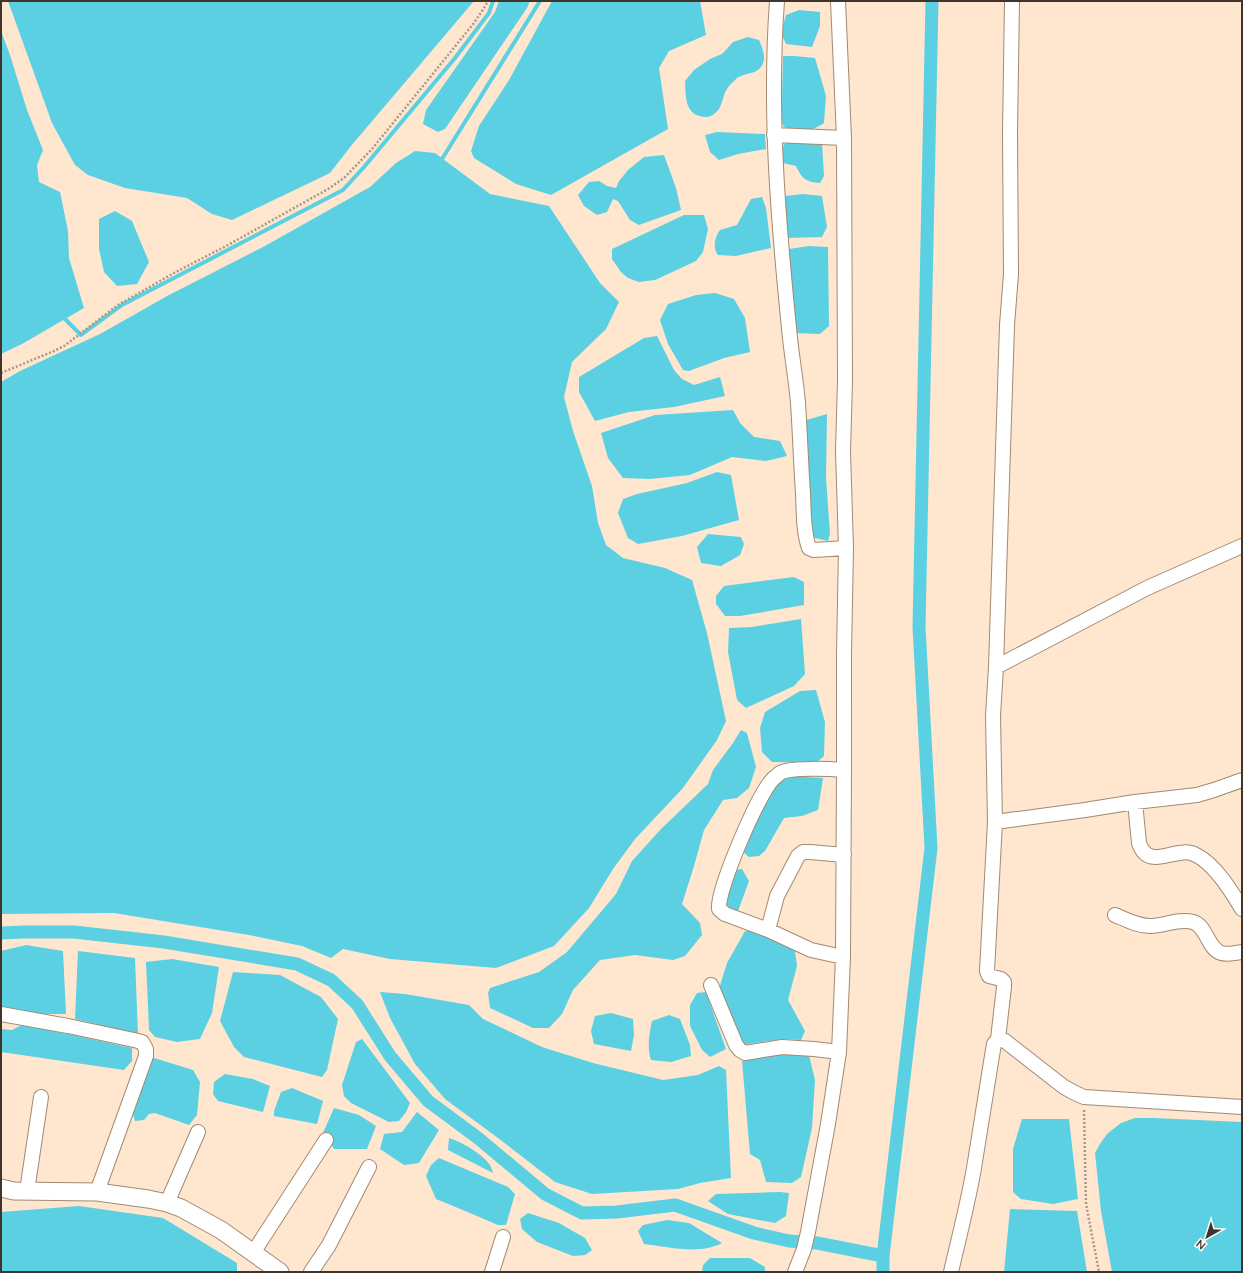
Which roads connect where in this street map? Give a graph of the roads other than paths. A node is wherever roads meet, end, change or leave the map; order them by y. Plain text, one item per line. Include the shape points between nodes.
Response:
1 (777, 1) edge
2 (838, 1) edge
3 (1012, 1) edge
4 (774, 135) junction
5 (844, 138) junction
6 (1242, 546) edge
7 (846, 548) junction
8 (996, 667) junction
9 (844, 770) junction
10 (1242, 780) edge
11 (1135, 802) junction
12 (995, 822) junction
13 (844, 855) junction
14 (1242, 910) edge
15 (1116, 915) dead end
16 (768, 930) junction
17 (1242, 952) edge
18 (843, 957) junction
19 (712, 986) dead end
20 (1, 1014) edge
21 (998, 1039) junction
22 (839, 1052) junction
23 (42, 1097) dead end
24 (1242, 1107) edge
25 (198, 1132) dead end
26 (326, 1140) dead end
27 (369, 1167) dead end
28 (1, 1188) edge
29 (27, 1191) junction
30 (97, 1192) junction
31 (167, 1203) junction
32 (503, 1237) dead end
33 (253, 1253) junction
34 (280, 1272) edge
35 (311, 1272) edge
36 (492, 1272) edge
37 (795, 1272) edge
38 (951, 1272) edge

1 - 4 street
2 - 5 street
3 - 8 street via 1011,274 1007,325
4 - 5 street
4 - 7 street via 787,307 798,401 807,542 809,548 814,550
5 - 7 street
6 - 8 street via 1147,588
7 - 9 street
8 - 12 street
9 - 13 street
9 - 16 street via 797,770 781,773 772,780 755,809 726,877 718,903 719,909 725,914
10 - 11 street via 1197,795
11 - 12 street
11 - 14 street via 1141,850 1147,856 1157,858 1182,852 1197,855 1214,870 1234,895
12 - 21 street via 987,971 989,976 1004,982
13 - 16 street via 803,852 798,856 777,896
13 - 18 street
15 - 17 street via 1144,926 1186,920 1197,923 1218,951 1225,954
16 - 18 street via 812,950
18 - 22 street
19 - 22 street via 736,1045 745,1053 782,1047
20 - 30 street via 134,1040 142,1042 146,1048 146,1056
21 - 24 street via 1005,1041 1064,1087 1084,1097
21 - 38 street via 994,1044 974,1168
22 - 37 street via 808,1232
23 - 29 street
25 - 31 street
26 - 33 street
27 - 35 street via 329,1245
28 - 29 street
29 - 30 street
30 - 31 street
31 - 33 street via 196,1215
32 - 36 street
33 - 34 street

